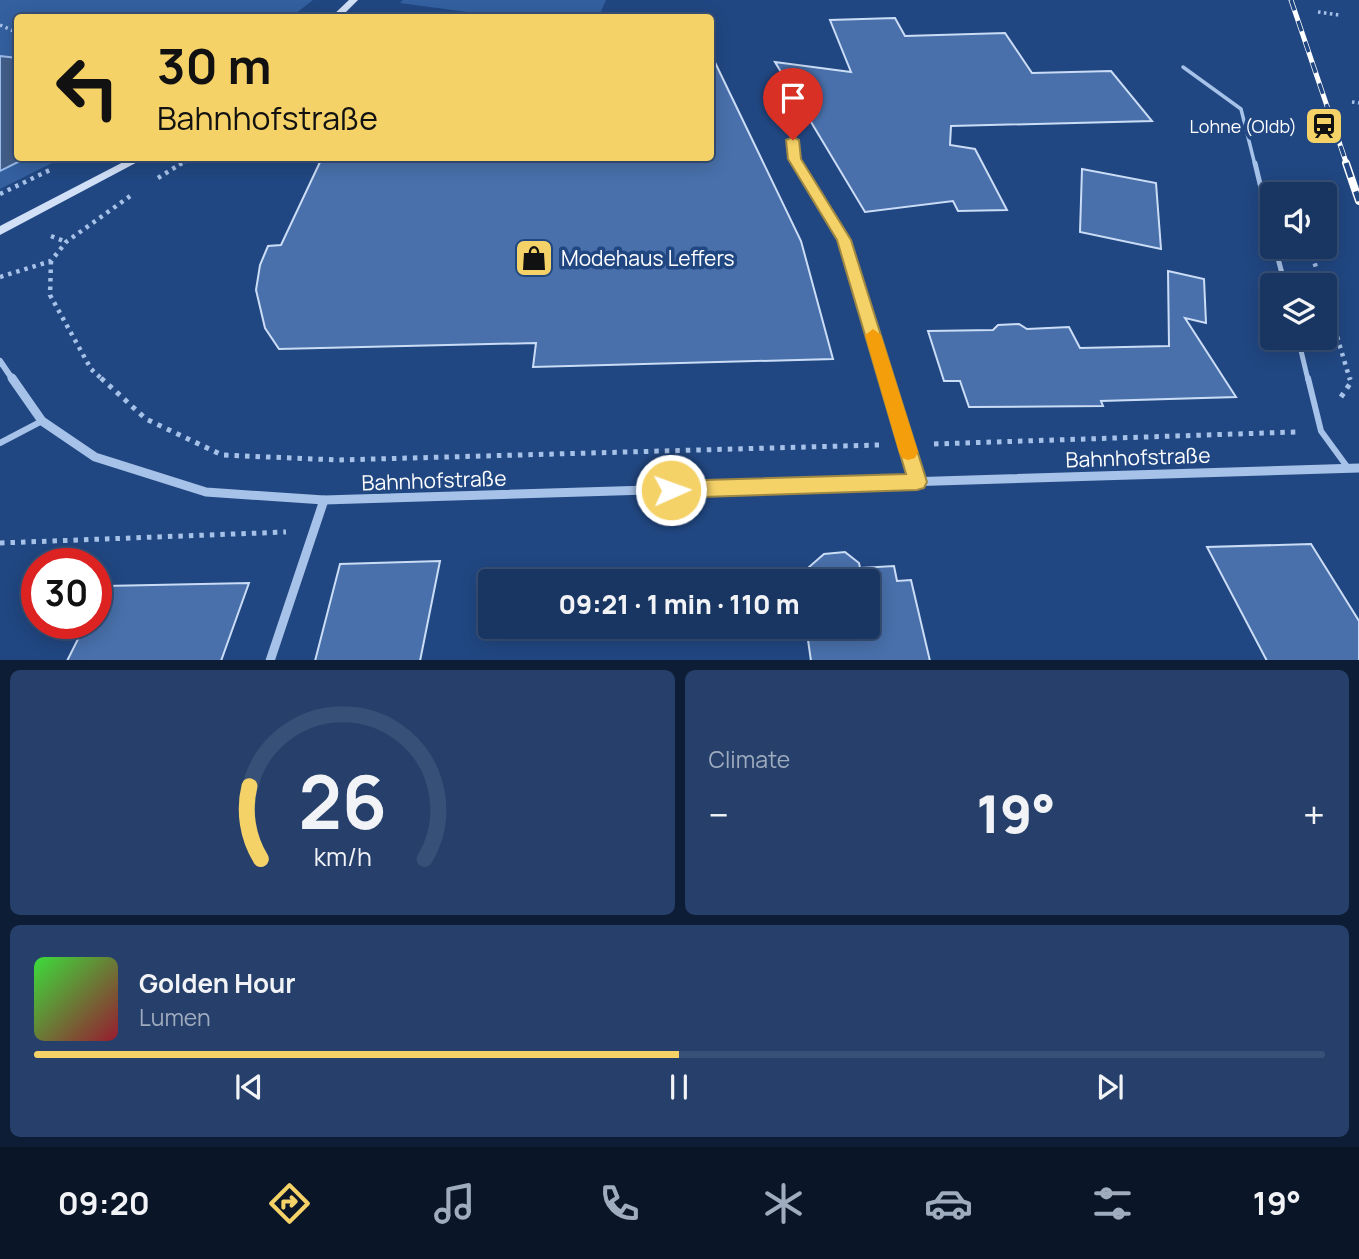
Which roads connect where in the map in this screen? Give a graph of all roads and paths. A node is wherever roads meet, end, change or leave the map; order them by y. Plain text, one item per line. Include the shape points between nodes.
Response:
1 (354, 0) edge
2 (1318, 12) dead end
3 (338, 14) edge
4 (1339, 15) dead end
5 (1183, 67) dead end
6 (1352, 102) dead end
7 (1359, 103) edge
8 (791, 122) dead end
9 (133, 161) edge
10 (186, 161) edge
11 (62, 164) dead end
12 (158, 178) dead end
13 (1260, 186) edge
14 (136, 193) dead end
15 (0, 194) edge
16 (0, 231) edge
17 (51, 261) junction
18 (0, 277) edge
19 (1337, 336) edge
20 (1301, 350) edge
21 (0, 361) edge
22 (42, 421) junction
23 (1321, 431) junction
24 (0, 443) edge
25 (906, 445) junction
26 (1348, 468) junction
27 (1359, 468) edge
28 (917, 482) junction
29 (324, 500) junction
30 (314, 531) junction
31 (0, 543) edge
32 (270, 660) edge

1 - 3 main road
2 - 4 path
5 - 13 lane via 1241,109
6 - 7 path
8 - 25 lane via 794,159 844,240
9 - 16 main road
10 - 12 path
11 - 15 path
14 - 17 path via 66,242
17 - 18 path
17 - 25 path via 51,295 92,369 146,419 222,455 338,460
19 - 23 path via 1351,382
20 - 23 lane
21 - 22 street, Bahnhofstraße
22 - 24 lane
22 - 29 street, Bahnhofstraße via 95,457 205,492
23 - 25 path
23 - 26 lane
25 - 28 lane
26 - 27 street, Bahnhofstraße
26 - 28 street, Bahnhofstraße
28 - 29 street, Bahnhofstraße
29 - 30 street
30 - 31 path
30 - 32 street

